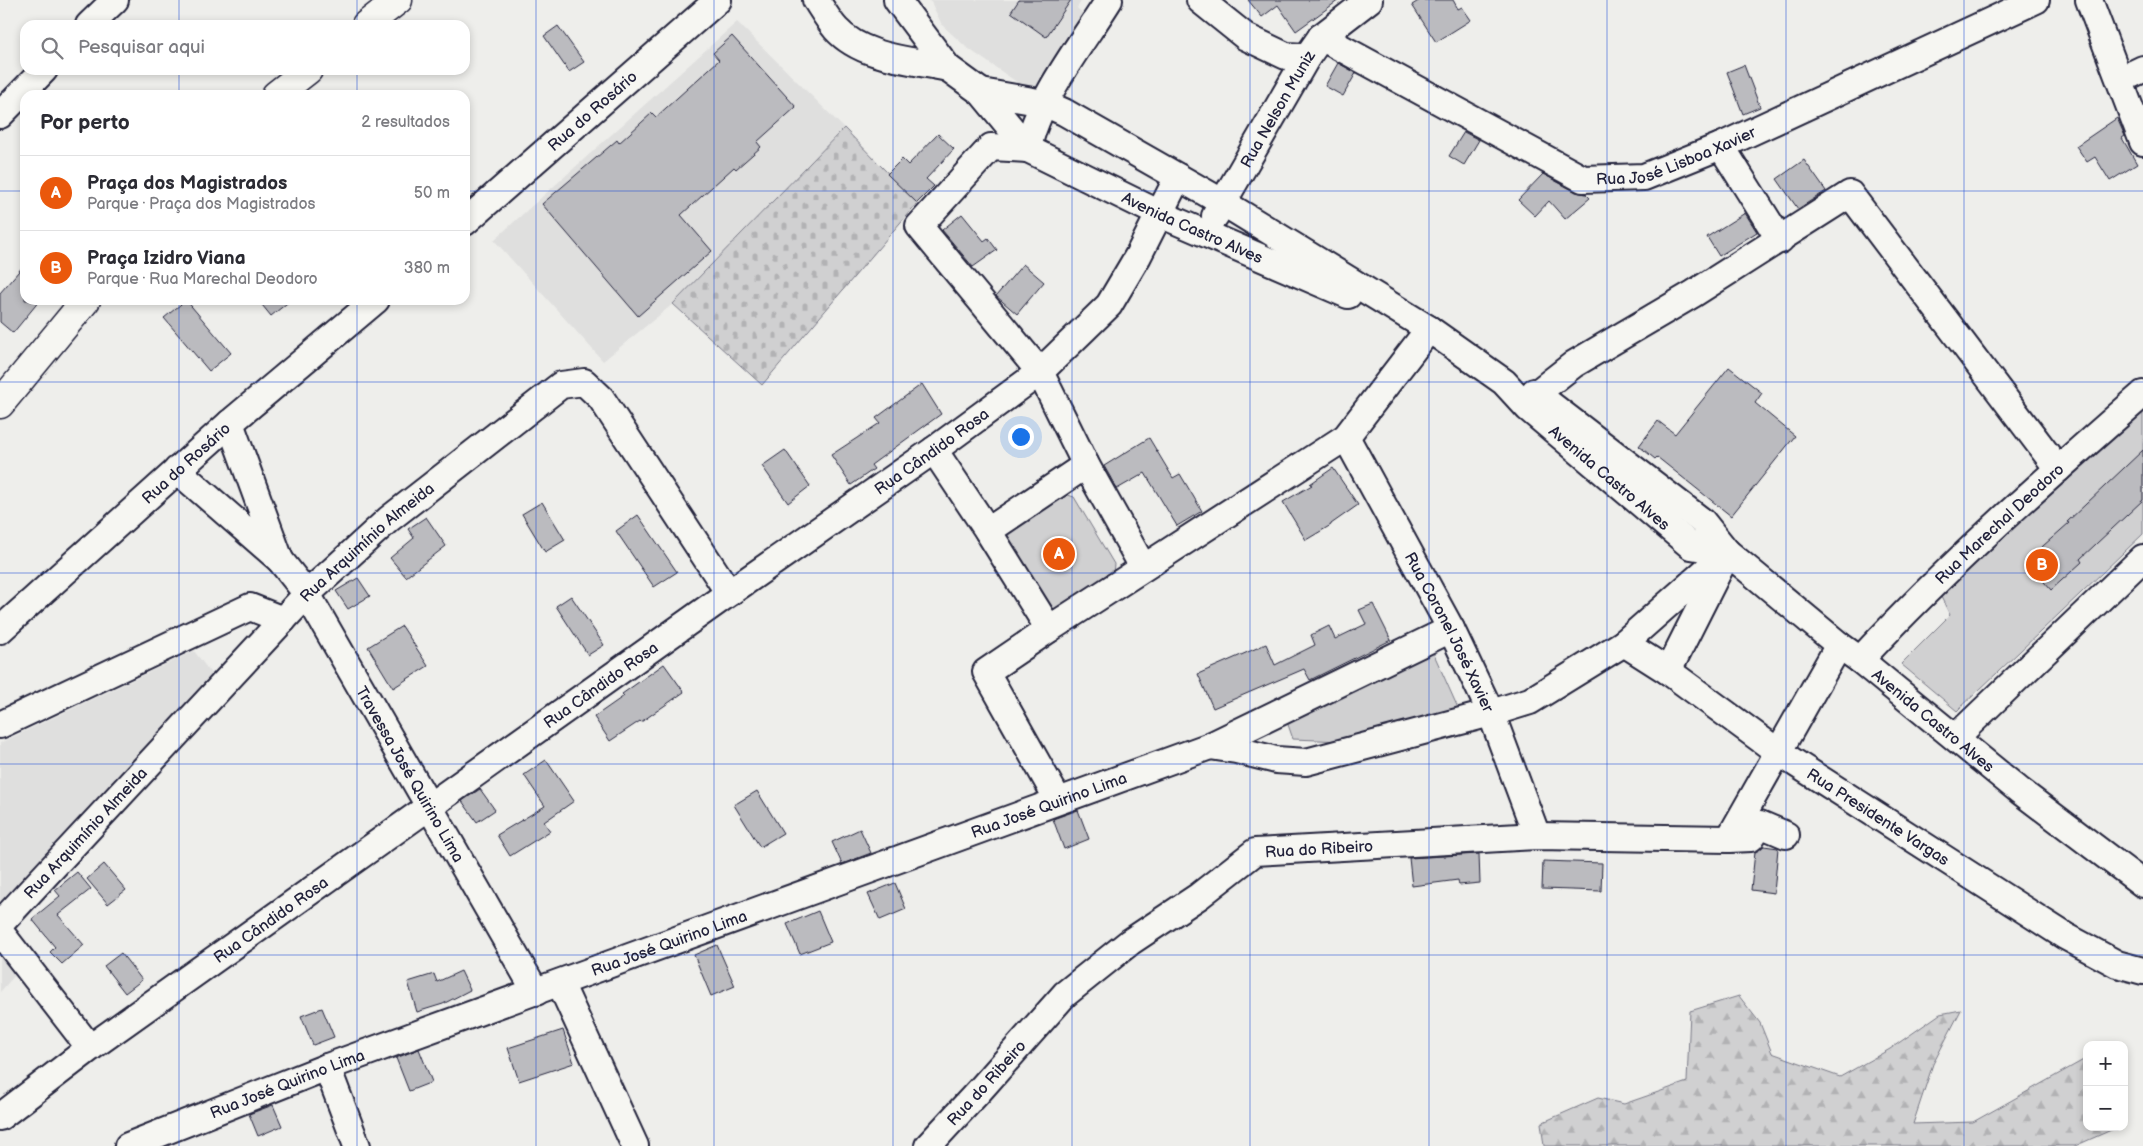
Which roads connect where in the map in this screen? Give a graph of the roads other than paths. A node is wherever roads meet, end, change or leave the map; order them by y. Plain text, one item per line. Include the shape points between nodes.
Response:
1 (115, 0) edge
2 (398, 0) edge
3 (716, 0) edge
4 (897, 0) edge
5 (1109, 0) edge
6 (1200, 0) edge
7 (1369, 0) edge
8 (2036, 0) edge
9 (2089, 0) edge
10 (820, 2) edge
11 (94, 20) edge
12 (372, 20) edge
13 (913, 20) junction
14 (1314, 47) junction
15 (883, 54) junction
16 (948, 68) junction
17 (2143, 69) edge
18 (40, 75) edge
19 (302, 75) edge
20 (2120, 80) junction
21 (28, 90) edge
22 (282, 90) edge
23 (981, 92) junction
24 (20, 101) edge
25 (1044, 103) junction
26 (12, 111) edge
27 (2143, 142) edge
28 (1721, 146) junction
29 (991, 147) junction
30 (1028, 149) junction
31 (1178, 177) junction
32 (1222, 202) junction
33 (1160, 214) junction
34 (470, 218) edge
35 (1205, 234) junction
36 (1780, 240) junction
37 (82, 305) edge
38 (370, 305) edge
39 (1429, 329) junction
40 (1040, 372) junction
41 (2143, 394) edge
42 (1532, 400) junction
43 (0, 404) edge
44 (230, 423) junction
45 (1346, 437) junction
46 (934, 450) junction
47 (1086, 466) junction
48 (2058, 468) junction
49 (177, 470) junction
50 (988, 531) junction
51 (1727, 552) junction
52 (2143, 558) edge
53 (280, 560) junction
54 (1143, 567) junction
55 (729, 593) junction
56 (307, 594) junction
57 (283, 620) junction
58 (1049, 629) junction
59 (0, 630) edge
60 (1451, 630) junction
61 (1624, 643) junction
62 (1839, 645) junction
63 (1860, 660) junction
64 (1668, 671) junction
65 (1491, 714) junction
66 (1262, 722) junction
67 (0, 725) edge
68 (1956, 737) junction
69 (1210, 746) junction
70 (1778, 752) junction
71 (1276, 760) junction
72 (1058, 800) junction
73 (429, 806) junction
74 (1786, 835) dead end
75 (1537, 836) junction
76 (1728, 839) junction
77 (2143, 884) edge
78 (0, 924) edge
79 (0, 932) edge
80 (2143, 971) edge
81 (548, 987) junction
82 (90, 1048) junction
83 (327, 1067) junction
84 (0, 1117) edge
85 (128, 1146) edge
86 (357, 1146) edge
87 (635, 1146) edge
88 (928, 1146) edge

1 - 11 street
2 - 12 main road
3 - 34 street, Rua do Rosário
4 - 13 street, Avenida Castro Alves
5 - 25 street
6 - 14 street via 1246,37 1286,56
7 - 14 street, Rua Nelson Muniz
8 - 28 street, Rua José Lisboa Xavier
9 - 20 street
10 - 15 street, Avenida Castro Alves via 836,29 857,45
13 - 15 street via 909,41
13 - 16 street, Avenida Castro Alves
14 - 28 street, Rua José Lisboa Xavier via 1583,179 1644,176
14 - 32 street, Rua Nelson Muniz
15 - 16 street, Avenida Castro Alves
16 - 23 street, Avenida Castro Alves
17 - 20 street
18 - 21 street
19 - 22 main road
20 - 27 street
23 - 25 street, Avenida Castro Alves
23 - 29 street
23 - 30 street, Avenida Castro Alves
24 - 26 street
25 - 30 street
25 - 31 street, Avenida Castro Alves
28 - 36 street
29 - 30 street
29 - 40 street via 919,226
30 - 33 street, Avenida Castro Alves
31 - 32 street, Avenida Castro Alves
31 - 33 street, Rua Cândido Rosa
32 - 35 street, Rua Nelson Muniz
32 - 39 street, Avenida Castro Alves
33 - 35 street, Avenida Castro Alves
33 - 40 street, Rua Cândido Rosa via 1109,305
35 - 39 street, Avenida Castro Alves
36 - 42 street via 1574,364
36 - 48 street via 1850,194
37 - 43 main road
38 - 44 street, Rua do Rosário
39 - 42 street, Avenida Castro Alves
39 - 45 street
40 - 46 street, Rua Cândido Rosa
40 - 47 street
41 - 48 street, Rua Marechal Deodoro
42 - 51 street, Avenida Castro Alves via 1703,522
44 - 49 street, Rua do Rosário
44 - 53 street
45 - 54 street
45 - 60 street, Rua Coronel José Xavier
46 - 50 street
46 - 55 street, Rua Cândido Rosa
47 - 50 street
47 - 54 street
48 - 63 street, Rua Marechal Deodoro via 1898,619
49 - 53 street
49 - 59 street, Rua do Rosário
50 - 58 street
51 - 61 street, Rua José Quirino Lima
51 - 62 street, Avenida Castro Alves
51 - 64 street
52 - 68 street
53 - 56 street, Travessa José Quirino Lima
54 - 58 street
55 - 56 street, Rua Arquimínio Almeida via 601,398 584,382 561,385 389,519
55 - 73 street, Rua Cândido Rosa
56 - 57 street, Rua Arquimínio Almeida
56 - 73 street, Travessa José Quirino Lima
57 - 67 street via 250,607
57 - 78 street, Rua Arquimínio Almeida
58 - 72 street via 986,672
60 - 65 street, Rua Coronel José Xavier
60 - 66 street, Rua José Quirino Lima
61 - 64 street, Rua Presidente Vargas
61 - 65 street, Rua José Quirino Lima via 1530,701
62 - 63 street, Avenida Castro Alves
62 - 70 street
63 - 68 street, Avenida Castro Alves
64 - 70 street, Rua Presidente Vargas
65 - 71 street, Rua José Quirino Lima via 1306,762
65 - 75 street, Rua Coronel José Xavier
66 - 69 street, Rua José Quirino Lima
66 - 71 street via 1264,740
68 - 77 street, Avenida Castro Alves via 2020,791
69 - 71 street, Rua José Quirino Lima
69 - 72 street, Rua José Quirino Lima
70 - 76 street
70 - 80 street, Rua Presidente Vargas via 2066,936 2118,964
72 - 81 street, Rua José Quirino Lima
73 - 81 street, Travessa José Quirino Lima
73 - 82 street, Rua Cândido Rosa
74 - 76 street, Rua do Ribeiro via 1760,824 1751,838
75 - 76 street, Rua do Ribeiro
75 - 88 street, Rua do Ribeiro via 1254,852 1199,896 1130,942 1065,994
79 - 82 street
81 - 83 street, Rua José Quirino Lima
81 - 87 street, Travessa José Quirino Lima
82 - 84 street, Rua Cândido Rosa
83 - 85 street, Rua José Quirino Lima
83 - 86 street

